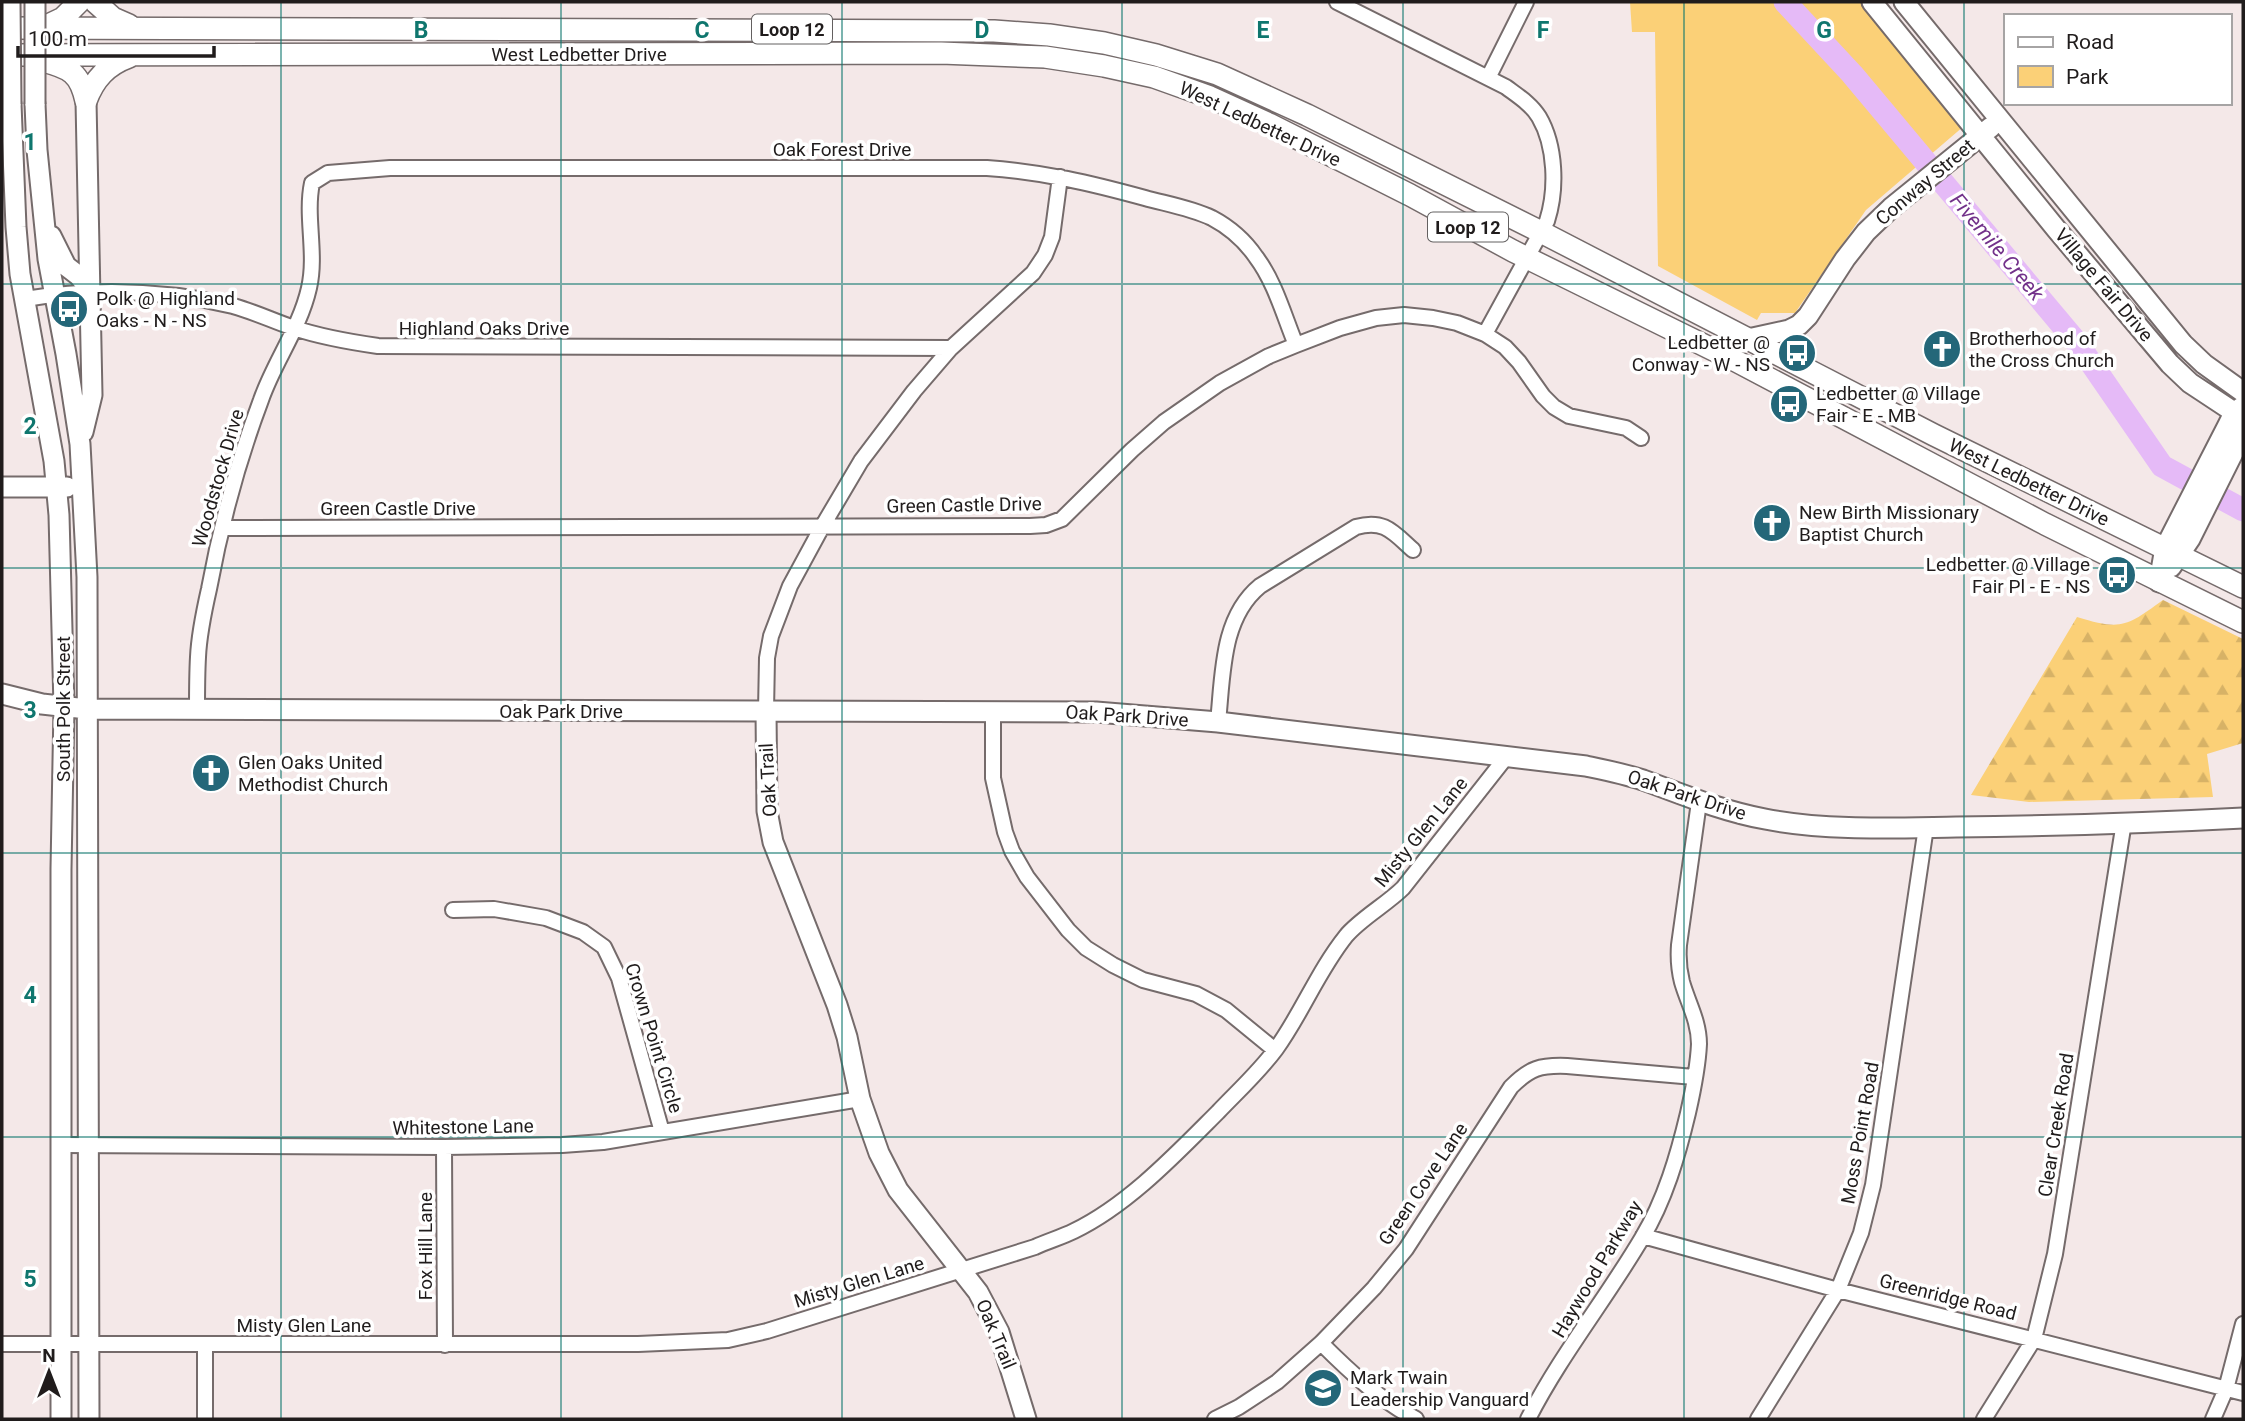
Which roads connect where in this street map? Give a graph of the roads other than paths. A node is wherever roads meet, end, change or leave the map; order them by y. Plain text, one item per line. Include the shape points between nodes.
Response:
1 (10, 2) edge
2 (35, 2) edge
3 (79, 2) edge
4 (95, 2) edge
5 (1338, 2) edge
6 (1526, 2) edge
7 (1872, 2) edge
8 (1904, 2) edge
9 (134, 27) junction
10 (2, 28) edge
11 (42, 28) junction
12 (305, 28) junction
13 (940, 30) junction
14 (941, 52) junction
15 (305, 54) junction
16 (10, 55) edge
17 (134, 55) junction
18 (1488, 78) junction
19 (86, 101) junction
20 (1999, 120) junction
21 (1981, 134) junction
22 (1060, 177) junction
23 (312, 183) joint
24 (45, 220) junction
25 (1541, 232) junction
26 (1527, 257) junction
27 (91, 291) junction
28 (54, 294) junction
29 (24, 299) junction
30 (294, 328) junction
31 (1485, 334) junction
32 (1748, 339) junction
33 (1296, 345) junction
34 (951, 348) junction
35 (2243, 392) edge
36 (2239, 421) edge
37 (1642, 438) dead end
38 (80, 444) junction
39 (57, 487) junction
40 (83, 487) junction
41 (2, 488) edge
42 (822, 527) junction
43 (222, 528) junction
44 (2177, 543) junction
45 (1413, 550) dead end
46 (2159, 582) junction
47 (2243, 587) edge
48 (2243, 622) edge
49 (2, 694) edge
50 (64, 707) junction
51 (87, 709) junction
52 (197, 710) junction
53 (766, 711) junction
54 (993, 711) junction
55 (1218, 722) junction
56 (1507, 756) junction
57 (1699, 802) junction
58 (2243, 818) edge
59 (2124, 822) junction
60 (1926, 827) junction
61 (88, 868) junction
62 (61, 869) junction
63 (453, 910) dead end
64 (1275, 1050) junction
65 (1694, 1077) junction
66 (860, 1099) junction
67 (662, 1132) junction
68 (62, 1145) junction
69 (89, 1145) junction
70 (444, 1147) junction
71 (1643, 1236) junction
72 (960, 1270) junction
73 (1839, 1290) junction
74 (2243, 1324) edge
75 (2034, 1339) junction
76 (1321, 1343) junction
77 (2, 1344) edge
78 (61, 1344) junction
79 (205, 1344) junction
80 (88, 1345) junction
81 (445, 1345) junction
82 (2226, 1389) junction
83 (2243, 1394) edge
84 (61, 1419) edge
85 (89, 1419) edge
86 (205, 1419) edge
87 (1026, 1419) edge
88 (1215, 1419) edge
89 (1416, 1419) edge
90 (1528, 1419) edge
91 (1758, 1419) edge
92 (1984, 1419) edge
93 (2213, 1419) edge

1 - 29 street, South Polk Street, bridge via 16,227
2 - 24 street, South Polk Street, bridge via 37,150
3 - 11 main road via 63,18
4 - 9 main road via 113,18
5 - 18 street
6 - 18 street
7 - 21 street, Conway Street
8 - 20 street
9 - 11 main road, West Ledbetter Drive / Loop 12
9 - 12 main road, West Ledbetter Drive / Loop 12
10 - 11 main road, West Ledbetter Drive / Loop 12
12 - 13 main road, West Ledbetter Drive / Loop 12
12 - 15 main road
13 - 14 main road
13 - 25 main road, West Ledbetter Drive / Loop 12 via 1104,43 1217,74
14 - 15 main road, West Ledbetter Drive / Loop 12
14 - 26 main road, West Ledbetter Drive / Loop 12 via 1045,57 1154,77 1269,124
15 - 17 main road, West Ledbetter Drive / Loop 12
16 - 17 main road, West Ledbetter Drive / Loop 12
16 - 19 main road via 68,69 79,79
17 - 19 main road via 114,62 97,78
18 - 25 street via 1523,99 1539,117 1547,136 1553,184 1551,209
19 - 27 street
20 - 21 street
20 - 35 street, Village Fair Drive via 2183,344
21 - 32 street, Conway Street via 1866,232 1799,325
21 - 36 street, Village Fair Drive via 2170,364
22 - 23 street, Oak Forest Drive via 987,168 390,168 328,173
22 - 33 street, Oak Forest Drive via 1187,209 1212,218 1235,234 1266,273
22 - 34 street, Oak Trail via 1045,255 1033,273
23 - 30 street, Woodstock Drive via 312,275
24 - 27 street via 60,258
24 - 28 street, South Polk Street
25 - 26 street
25 - 32 main road, West Ledbetter Drive / Loop 12
26 - 31 street
26 - 46 main road, West Ledbetter Drive / Loop 12 via 1737,361
27 - 28 street, Highland Oaks Drive
27 - 30 street, Highland Oaks Drive via 202,299
27 - 38 street via 92,395
28 - 29 street, Highland Oaks Drive
28 - 38 street, South Polk Street
29 - 39 street, South Polk Street
30 - 34 street, Highland Oaks Drive via 337,340 415,348
30 - 43 street, Woodstock Drive via 240,457
31 - 33 street, Green Castle Drive via 1457,323 1404,315 1376,318
31 - 37 street, Green Castle Drive via 1505,347 1554,407 1569,416 1626,428
32 - 44 main road, West Ledbetter Drive / Loop 12 via 1934,435
33 - 42 street, Green Castle Drive via 1220,383 1164,422 1062,519 1030,526
34 - 42 street, Oak Trail via 861,461
36 - 44 street
38 - 40 street, South Polk Street
39 - 40 street
39 - 41 street
39 - 50 street, South Polk Street
40 - 51 street, South Polk Street
42 - 43 street, Green Castle Drive
42 - 53 street, Oak Trail via 790,586 771,636
43 - 52 street, Woodstock Drive via 204,611
44 - 46 street
44 - 47 main road, West Ledbetter Drive / Loop 12
45 - 55 street via 1390,530 1369,523 1249,595 1227,642
46 - 48 main road, West Ledbetter Drive / Loop 12
49 - 50 street, Oak Park Drive
50 - 51 street, Oak Park Drive
50 - 62 street, South Polk Street
51 - 52 street, Oak Park Drive
51 - 61 street, South Polk Street
52 - 53 street, Oak Park Drive
53 - 54 street, Oak Park Drive
53 - 66 street, Oak Trail via 767,811 773,842 837,1005
54 - 55 street, Oak Park Drive via 1096,712
54 - 64 street via 993,778 1005,832 1027,877 1068,930 1113,965 1196,994 1226,1010
55 - 56 street, Oak Park Drive
56 - 57 street, Oak Park Drive via 1617,772
56 - 64 street, Misty Glen Lane via 1403,888 1348,933
57 - 60 street, Oak Park Drive via 1766,820 1855,828
57 - 65 street, Haywood Parkway via 1678,963 1698,1029
58 - 59 street, Oak Park Drive
59 - 60 street, Oak Park Drive
59 - 75 street, Clear Creek Road via 2056,1254
60 - 73 street, Moss Point Road via 1873,1185
61 - 62 street
61 - 69 street, South Polk Street
62 - 68 street, South Polk Street
63 - 67 street, Crown Point Circle via 494,909 546,918 583,932 604,947 619,978
64 - 72 street, Misty Glen Lane via 1197,1133 1105,1213 1055,1238
65 - 71 street, Haywood Parkway via 1681,1141 1662,1198
65 - 76 street, Green Cove Lane via 1546,1065 1525,1072 1406,1249
66 - 67 street, Whitestone Lane
66 - 72 street, Oak Trail via 898,1190
67 - 70 street, Whitestone Lane via 562,1145
68 - 69 street, Whitestone Lane
68 - 78 street, South Polk Street
69 - 70 street, Whitestone Lane
69 - 80 street, South Polk Street
70 - 81 street, Fox Hill Lane
71 - 73 street, Greenridge Road
71 - 90 street, Haywood Parkway
72 - 81 street, Misty Glen Lane via 728,1340
72 - 87 street, Oak Trail via 978,1292 999,1332
73 - 75 street, Greenridge Road
73 - 91 street, Moss Point Road
74 - 82 street
75 - 82 street, Greenridge Road
75 - 92 street, Clear Creek Road
76 - 88 street, Green Cove Lane via 1277,1382
76 - 89 street via 1372,1390
77 - 78 street, Misty Glen Lane
78 - 80 street, Misty Glen Lane
78 - 84 street, South Polk Street
79 - 80 street, Misty Glen Lane
79 - 81 street, Misty Glen Lane
79 - 86 street
80 - 85 street, South Polk Street
82 - 83 street, Greenridge Road
82 - 93 street

